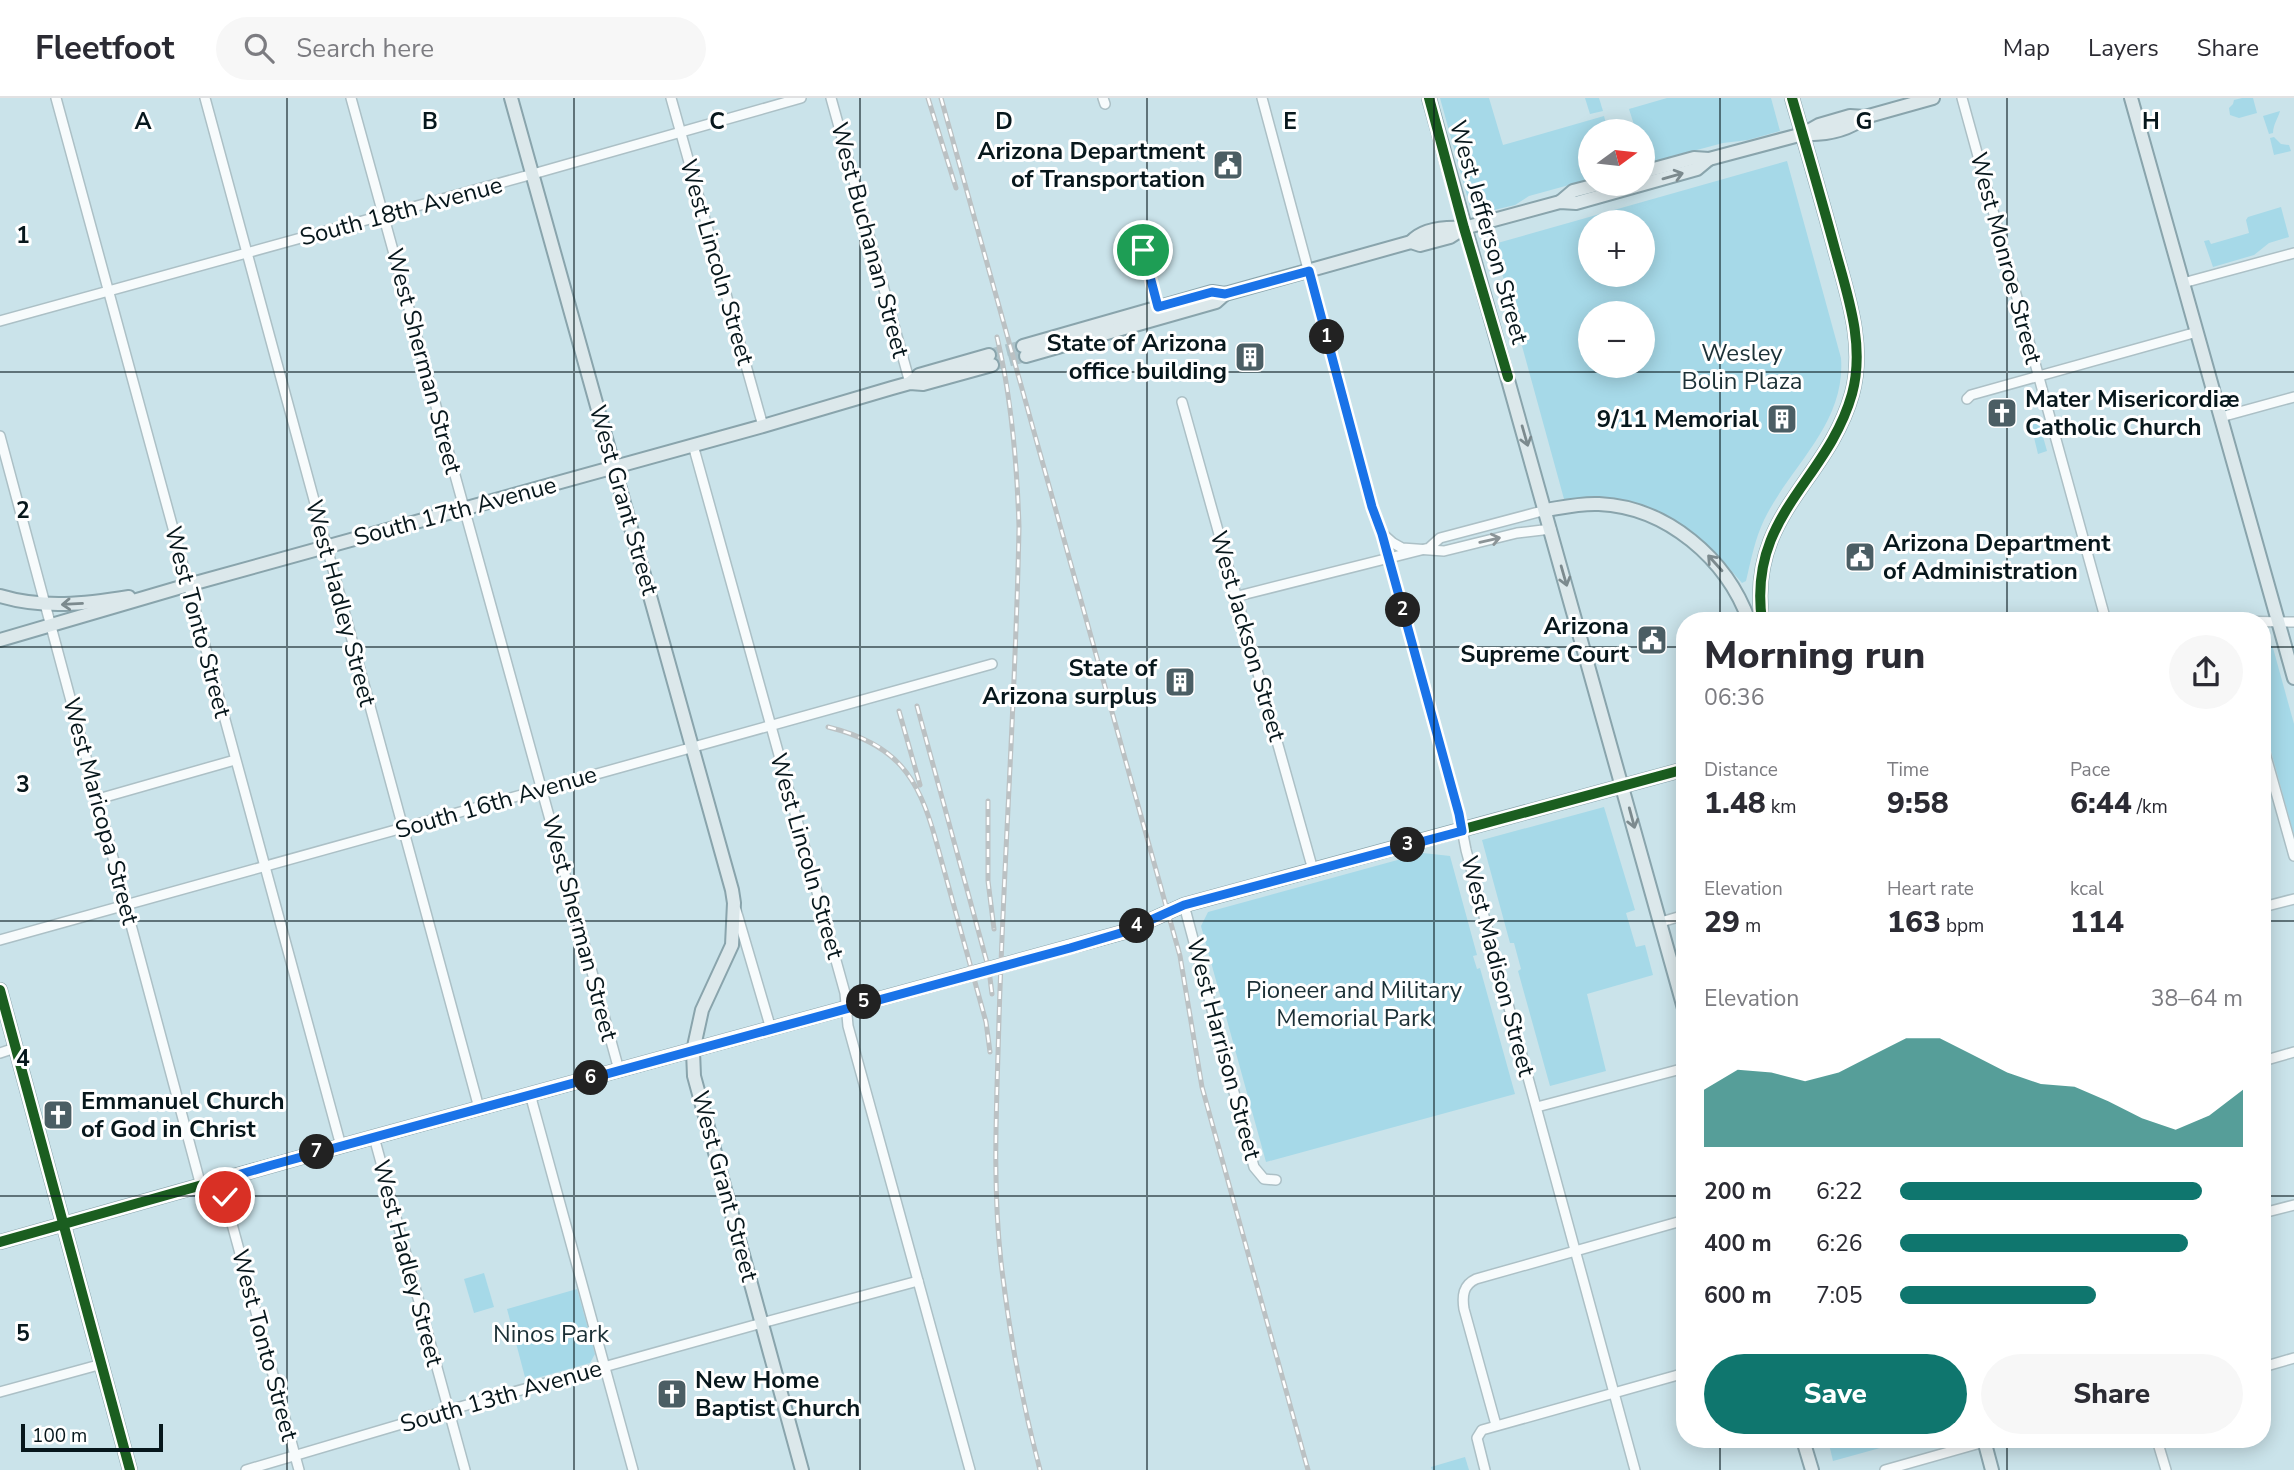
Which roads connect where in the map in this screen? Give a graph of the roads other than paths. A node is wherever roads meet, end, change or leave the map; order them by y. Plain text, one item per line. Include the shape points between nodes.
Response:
1 (56, 98) edge
2 (205, 98) edge
3 (351, 98) edge
4 (511, 98) edge
5 (671, 98) edge
6 (801, 98) edge
7 (831, 98) edge
8 (1262, 98) edge
9 (1430, 98) edge
10 (1793, 98) edge
11 (1933, 98) edge
12 (1962, 98) edge
13 (2131, 98) edge
14 (681, 132) junction
15 (1803, 134) junction
16 (1709, 159) junction
17 (1656, 168) edge
18 (533, 174) junction
19 (1578, 190) edge
20 (1560, 202) junction
21 (383, 215) junction
22 (1464, 228) junction
23 (1143, 250) dead end
24 (247, 253) junction
25 (2294, 253) edge
26 (1309, 271) junction
27 (2183, 283) junction
28 (109, 291) junction
29 (1160, 312) junction
30 (0, 321) edge
31 (2197, 332) junction
32 (1025, 351) tunnel mouth
33 (991, 360) tunnel mouth
34 (2039, 377) junction
35 (910, 383) junction
36 (2294, 397) edge
37 (1967, 399) dead end
38 (1182, 402) dead end
39 (2221, 416) junction
40 (763, 426) junction
41 (0, 436) edge
42 (693, 445) junction
43 (614, 467) junction
44 (465, 509) junction
45 (1546, 510) junction
46 (1551, 529) junction
47 (1382, 534) junction
48 (325, 546) junction
49 (1429, 548) junction
50 (1389, 557) junction
51 (188, 585) junction
52 (0, 596) edge
53 (1238, 596) junction
54 (46, 604) junction
55 (1745, 612) edge
56 (1761, 612) edge
57 (2104, 612) edge
58 (2271, 621) edge
59 (2278, 621) junction
60 (2294, 622) edge
61 (52, 626) junction
62 (0, 640) edge
63 (992, 664) dead end
64 (2294, 678) edge
65 (770, 724) junction
66 (692, 746) junction
67 (235, 760) junction
68 (1676, 771) edge
69 (2271, 774) edge
70 (1623, 786) junction
71 (541, 789) junction
72 (98, 799) junction
73 (404, 829) junction
74 (1462, 831) junction
75 (2294, 856) edge
76 (264, 866) junction
77 (1313, 870) junction
78 (2294, 899) edge
79 (734, 903) junction
80 (126, 904) junction
81 (1184, 905) junction
82 (2271, 905) edge
83 (1676, 918) edge
84 (1661, 922) junction
85 (0, 940) edge
86 (1676, 978) edge
87 (0, 990) edge
88 (846, 1007) junction
89 (771, 1029) junction
90 (15, 1048) junction
91 (693, 1051) junction
92 (2294, 1052) edge
93 (0, 1053) edge
94 (2271, 1059) edge
95 (619, 1070) junction
96 (1676, 1070) edge
97 (530, 1094) junction
98 (1537, 1107) junction
99 (479, 1108) junction
100 (374, 1137) junction
101 (341, 1146) junction
102 (220, 1180) junction
103 (1276, 1180) dead end
104 (201, 1186) junction
105 (2294, 1205) edge
106 (2271, 1211) edge
107 (1676, 1223) edge
108 (62, 1225) junction
109 (0, 1242) edge
110 (1576, 1251) junction
111 (918, 1281) junction
112 (762, 1323) junction
113 (2294, 1358) edge
114 (102, 1364) junction
115 (2271, 1365) edge
116 (605, 1367) junction
117 (1676, 1376) edge
118 (0, 1392) edge
119 (1614, 1393) junction
120 (449, 1410) junction
121 (1496, 1425) junction
122 (1806, 1448) edge
123 (1962, 1448) edge
124 (1988, 1448) edge
125 (2159, 1448) edge
126 (295, 1455) junction
127 (130, 1470) edge
128 (246, 1470) edge
129 (299, 1470) edge
130 (465, 1470) edge
131 (633, 1470) edge
132 (803, 1470) edge
133 (970, 1470) edge
134 (1485, 1470) edge
135 (1635, 1470) edge
136 (1812, 1470) edge
137 (1885, 1470) edge
138 (1992, 1470) edge
139 (2166, 1470) edge

1 - 28 street, West Tonto Street
2 - 24 street, West Hadley Street
3 - 21 street, West Sherman Street
4 - 18 main road, West Grant Street
5 - 14 street, West Lincoln Street
6 - 14 street, South 18th Avenue
7 - 35 street, West Buchanan Street
8 - 26 street, West Madison Street
9 - 22 main road, West Jefferson Street
10 - 15 main road
11 - 15 main road via 1822,135
12 - 34 street, West Monroe Street
13 - 27 main road
14 - 18 street, South 18th Avenue
14 - 40 street, West Lincoln Street
15 - 16 main road
15 - 56 main road via 1853,310 1853,391 1842,424 1774,532 1759,587
16 - 17 main road via 1694,158
20 -> 16 main road via 1576,203 1697,169
18 - 21 street, South 18th Avenue
18 - 43 main road, West Grant Street
19 - 20 main road
20 - 22 main road
21 - 24 street, South 18th Avenue
21 - 44 street, West Sherman Street
22 - 26 main road via 1417,235 1411,243
22 -> 45 main road, West Jefferson Street
23 - 29 street
24 - 28 street, South 18th Avenue
24 - 48 street, West Hadley Street
25 - 27 street
26 - 29 main road via 1225,294 1212,292
26 - 47 street, West Madison Street
27 - 31 main road
28 - 30 street, South 18th Avenue
28 - 51 street, West Tonto Street
29 - 32 main road
31 - 34 street
31 - 39 main road
33 - 35 main road, South 17th Avenue via 919,375
34 - 37 street
34 - 57 street, West Monroe Street
35 - 40 main road, South 17th Avenue
36 - 39 street
38 - 53 street, West Jackson Street
39 - 59 main road
40 - 42 main road, South 17th Avenue
41 - 54 street, West Maricopa Street
42 - 43 main road, South 17th Avenue
42 - 65 street, West Lincoln Street
43 - 44 main road, South 17th Avenue
43 - 66 main road, West Grant Street
44 - 48 main road, South 17th Avenue
44 - 71 street, West Sherman Street
45 - 46 main road, West Jefferson Street
45 - 49 street via 1440,538
55 -> 45 main road via 1721,569 1689,538 1647,514 1603,504
49 -> 46 street via 1444,551
46 -> 70 main road, West Jefferson Street
47 - 49 street via 1402,548
47 - 50 street, West Madison Street
48 - 51 main road, South 17th Avenue
48 - 73 street, West Hadley Street
49 - 50 street
50 - 53 street
50 - 74 street, West Madison Street
51 -> 54 main road via 105,601
51 - 61 main road, South 17th Avenue
51 - 67 street, West Tonto Street
52 - 54 main road
53 - 77 street, West Jackson Street
54 - 61 street, West Maricopa Street
58 - 59 street
59 - 60 street
59 - 64 main road
61 - 62 main road, South 17th Avenue
61 - 72 street, West Maricopa Street
63 - 65 street, South 16th Avenue
65 - 66 street, South 16th Avenue
65 - 88 street, West Lincoln Street
66 - 71 street, South 16th Avenue
66 - 79 main road, West Grant Street
67 - 72 street
67 - 76 street, West Tonto Street
68 - 70 main road
69 - 75 street
70 - 74 main road
70 -> 84 main road, West Jefferson Street
71 - 73 street, South 16th Avenue
71 - 95 street, West Sherman Street
72 - 80 street, West Maricopa Street
73 - 76 street, South 16th Avenue
73 - 99 street, West Hadley Street
74 - 77 main road
74 - 98 street, West Madison Street
76 - 80 street, South 16th Avenue
76 - 101 street, West Tonto Street
77 - 81 main road
78 - 82 street
79 - 89 street, West Grant Street
79 - 91 main road, West Grant Street via 732,945 702,1010
80 - 85 street, South 16th Avenue
80 - 104 street, West Maricopa Street
81 - 88 main road via 1124,932
81 - 103 street, West Harrison Street via 1254,1167 1264,1180
83 - 84 street
84 - 86 main road, West Jefferson Street
87 - 90 main road
88 - 89 main road
88 - 111 street, West Lincoln Street
89 - 91 main road
90 - 93 street
90 - 108 main road
91 - 95 main road
91 - 112 main road, West Grant Street via 694,1076
92 - 94 street
95 - 97 main road
96 - 98 street
97 - 99 main road
97 - 116 street
98 - 110 street, West Madison Street
99 - 100 main road
100 - 101 main road
100 - 120 street, West Hadley Street
101 - 102 main road
102 - 104 main road
102 - 126 street, West Tonto Street
104 - 108 main road
105 - 106 street
107 - 110 street
108 - 109 main road
108 - 114 main road
110 - 119 street, West Madison Street
110 - 121 street via 1476,1279 1465,1288 1463,1303
111 - 112 street, South 13th Avenue
111 - 133 street, West Lincoln Street
112 - 116 street, South 13th Avenue
112 - 132 main road, West Grant Street
113 - 115 street
114 - 118 street
114 - 127 main road
116 - 120 street, South 13th Avenue
116 - 131 street
117 - 119 street
119 - 121 street
119 - 135 street, West Madison Street
120 - 126 street, South 13th Avenue
120 - 130 street, West Hadley Street
121 - 134 street via 1478,1433
122 - 136 main road
123 - 137 street
124 - 138 main road
125 - 139 street
126 - 128 street, South 13th Avenue
126 - 129 street, West Tonto Street

